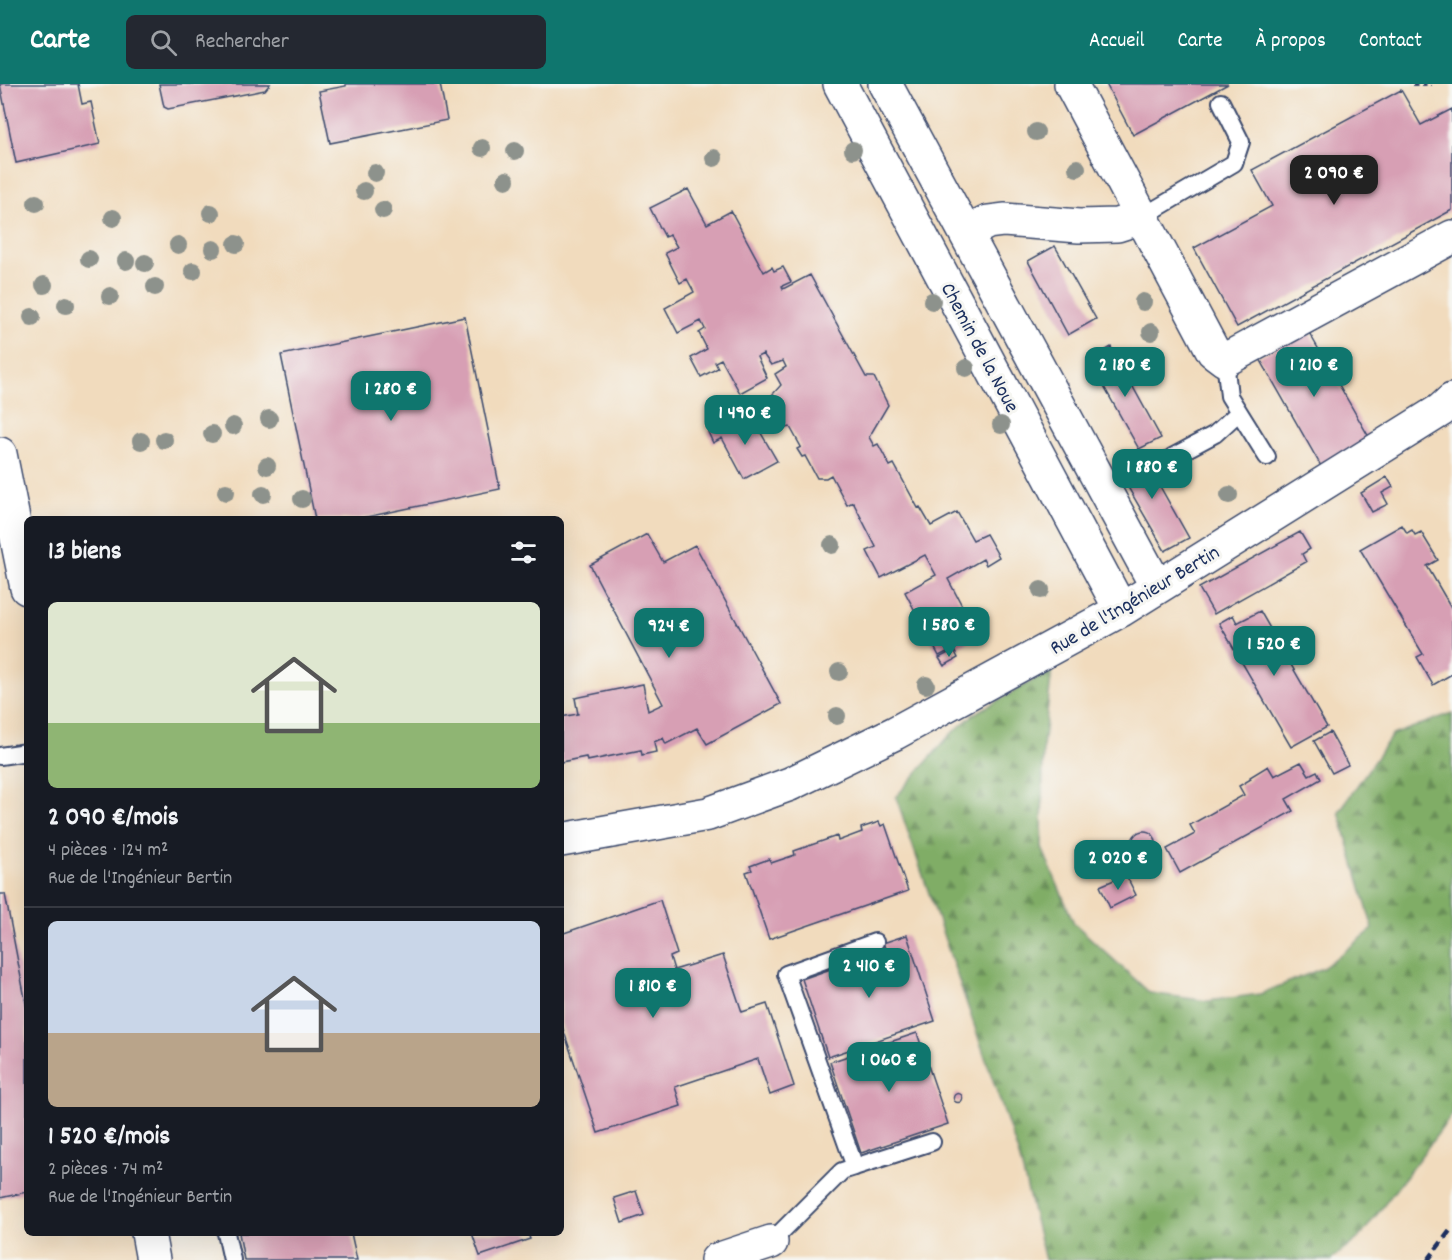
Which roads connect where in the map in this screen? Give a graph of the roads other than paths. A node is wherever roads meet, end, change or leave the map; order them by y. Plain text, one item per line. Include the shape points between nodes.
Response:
1 (840, 84) edge
2 (885, 84) edge
3 (1071, 84) edge
4 (1221, 102) dead end
5 (1142, 217) junction
6 (966, 233) junction
7 (1452, 237) edge
8 (1225, 360) junction
9 (1452, 400) edge
10 (1239, 412) junction
11 (0, 454) edge
12 (1267, 457) dead end
13 (1172, 458) dead end
14 (24, 573) edge
15 (1157, 586) junction
16 (1121, 610) junction
17 (24, 752) edge
18 (0, 756) edge
19 (564, 839) edge
20 (874, 942) dead end
21 (932, 1142) dead end
22 (855, 1167) junction
23 (149, 1236) edge
24 (227, 1236) edge
25 (771, 1242) joint
26 (153, 1260) edge
27 (232, 1260) edge
28 (717, 1260) edge

1 - 16 street, Chemin de la Noue
2 - 6 street, Chemin de la Noue
3 - 5 street
4 - 5 lane via 1241,142 1234,163
5 - 6 street via 1117,225 1079,226 1004,220 988,222
5 - 8 street via 1213,351
6 - 15 street, Chemin de la Noue
7 - 8 street
8 - 10 lane via 1229,396
9 - 15 street, Rue de l'Ingénieur Bertin
10 - 12 lane
10 - 13 lane via 1215,434
11 - 14 street
15 - 16 street, Rue de l'Ingénieur Bertin
16 - 19 street, Rue de l'Ingénieur Bertin via 895,733 790,784 708,814
17 - 18 lane
20 - 22 lane via 786,974
21 - 22 lane
22 - 25 lane via 842,1171
23 - 26 street
24 - 27 lane
25 - 28 street

